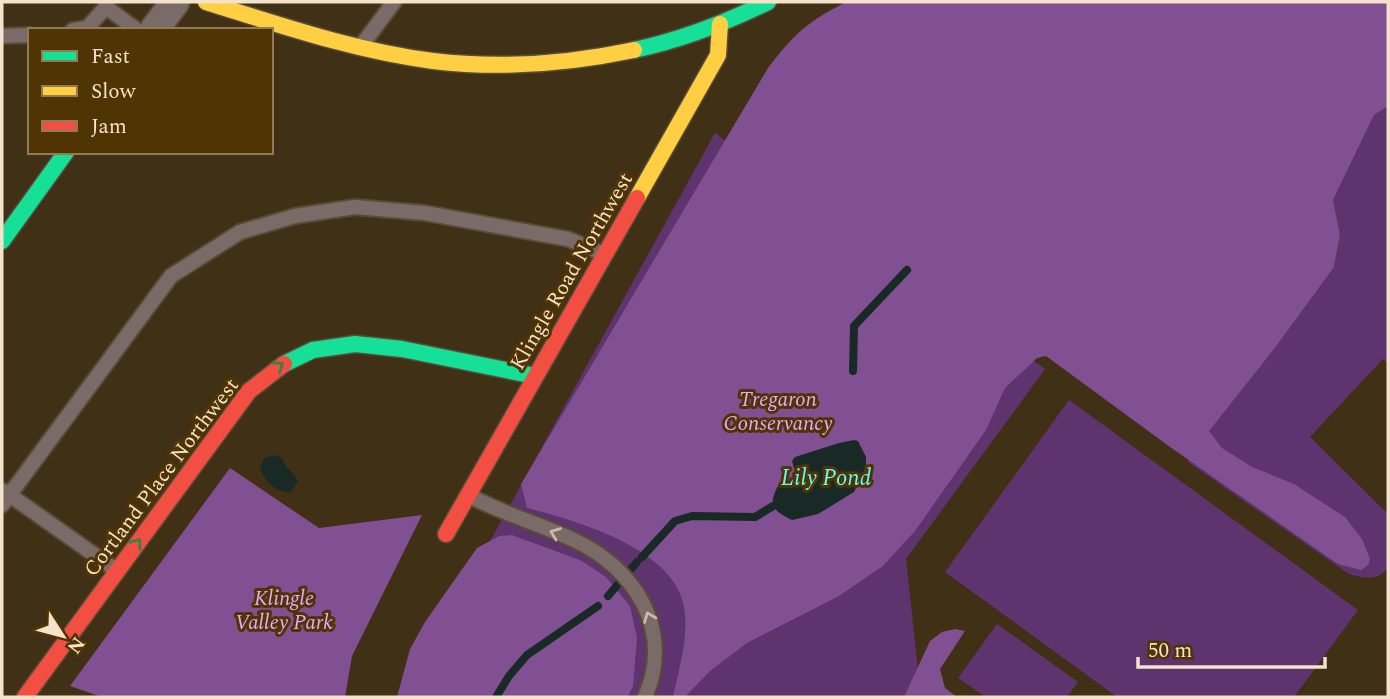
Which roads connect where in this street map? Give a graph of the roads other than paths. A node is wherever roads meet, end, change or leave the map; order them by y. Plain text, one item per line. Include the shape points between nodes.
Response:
1 (175, 2) edge
2 (206, 2) edge
3 (394, 2) edge
4 (768, 2) edge
5 (106, 4) edge
6 (720, 24) junction
7 (87, 28) edge
8 (135, 28) edge
9 (156, 28) edge
10 (28, 35) edge
11 (2, 36) edge
12 (360, 47) junction
13 (65, 154) edge
14 (2, 240) edge
15 (605, 254) junction
16 (536, 376) junction
17 (470, 495) junction
18 (4, 496) edge
19 (446, 534) dead end
20 (117, 571) junction
21 (25, 697) edge
22 (645, 697) edge

1 - 9 street
2 - 12 street
3 - 12 lane
4 - 6 street
5 - 7 lane
5 - 8 lane
6 - 12 street via 650,46 535,63 449,62
6 - 15 street, Klingle Road Northwest via 718,55
10 - 11 lane
13 - 14 street
15 - 16 street, Klingle Road Northwest
15 - 18 lane via 542,234 425,213 355,207 295,216 240,232 171,276
16 - 17 street, Klingle Road Northwest
20 -> 16 street, Cortland Place Northwest via 249,391 293,357 321,347 364,343
17 - 19 street, Klingle Road Northwest
22 -> 17 lane via 653,678 653,627 643,601 614,566 575,540
18 - 20 lane
20 - 21 street, Cortland Place Northwest

